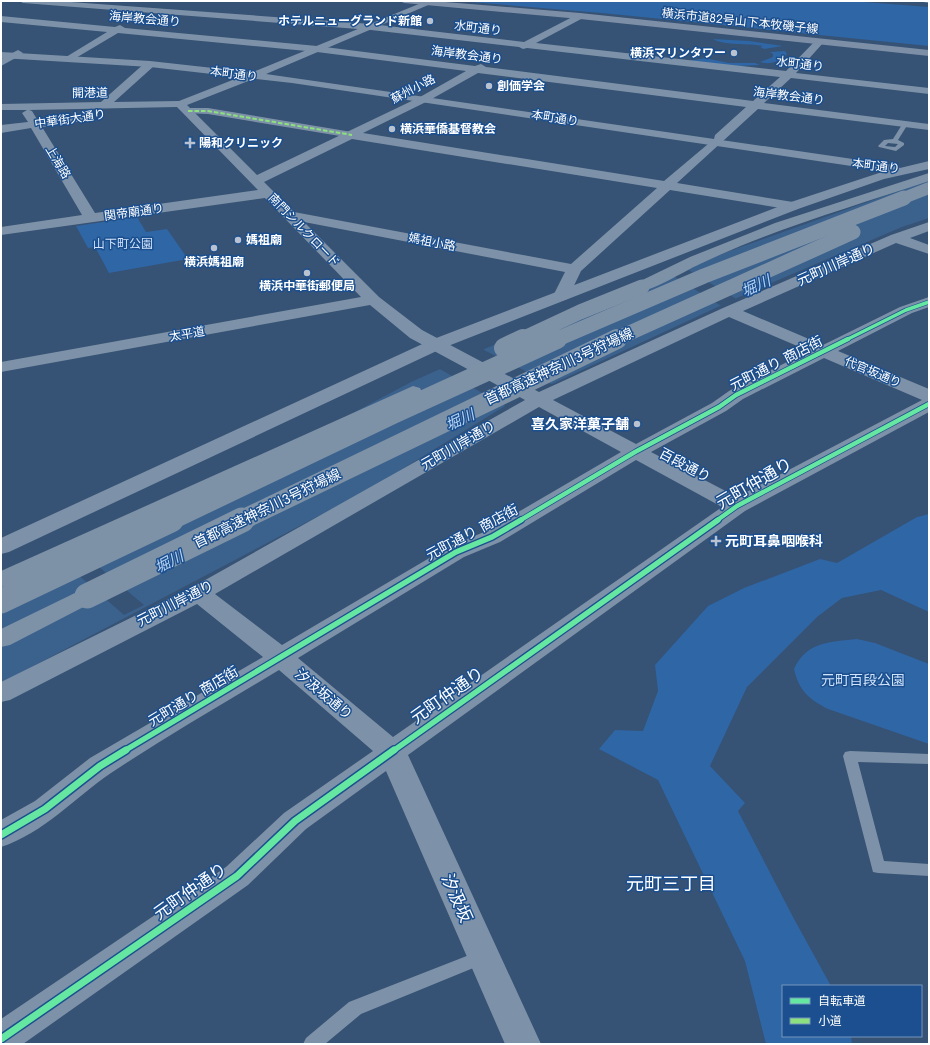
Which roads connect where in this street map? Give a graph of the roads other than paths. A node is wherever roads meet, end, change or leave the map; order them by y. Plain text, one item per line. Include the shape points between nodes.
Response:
1 (23, 1) edge
2 (163, 1) edge
3 (404, 1) edge
4 (919, 1) edge
5 (929, 2) edge
6 (429, 3) junction
7 (147, 11) junction
8 (580, 16) junction
9 (1, 19) edge
10 (371, 28) junction
11 (117, 30) junction
12 (820, 41) junction
13 (524, 45) junction
14 (317, 49) junction
15 (1, 52) edge
16 (929, 53) edge
17 (16, 54) junction
18 (1, 55) edge
19 (72, 57) junction
20 (1, 63) edge
21 (150, 64) junction
22 (476, 69) junction
23 (257, 74) junction
24 (789, 75) junction
25 (929, 91) edge
26 (427, 97) junction
27 (754, 104) junction
28 (135, 105) junction
29 (24, 106) junction
30 (104, 106) junction
31 (1, 107) edge
32 (184, 108) junction
33 (35, 124) junction
34 (905, 124) junction
35 (929, 127) edge
36 (1, 129) edge
37 (352, 135) junction
38 (718, 140) junction
39 (894, 141) dead end
40 (929, 155) edge
41 (899, 164) junction
42 (929, 165) edge
43 (911, 170) junction
44 (882, 172) junction
45 (929, 176) edge
46 (256, 181) junction
47 (666, 186) junction
48 (929, 188) edge
49 (268, 192) junction
50 (929, 203) edge
51 (793, 206) junction
52 (289, 215) junction
53 (91, 218) junction
54 (929, 226) edge
55 (1, 231) edge
56 (896, 238) junction
57 (929, 250) edge
58 (574, 269) junction
59 (636, 289) junction
60 (561, 296) junction
61 (374, 300) junction
62 (929, 302) edge
63 (729, 311) junction
64 (437, 344) junction
65 (825, 351) junction
66 (462, 358) joint
67 (1, 367) edge
68 (929, 396) edge
69 (535, 398) junction
70 (929, 404) edge
71 (634, 452) junction
72 (737, 506) junction
73 (1, 547) edge
74 (1, 580) edge
75 (199, 593) junction
76 (87, 596) junction
77 (1, 601) edge
78 (1, 632) edge
79 (1, 639) edge
80 (281, 658) junction
81 (1, 693) edge
82 (392, 751) junction
83 (929, 760) edge
84 (1, 835) edge
85 (929, 870) edge
86 (482, 957) junction
87 (1, 1039) edge
88 (312, 1044) edge
89 (523, 1044) edge

1 - 7 street, 水町通り
2 - 7 street
3 - 6 main road, 横浜市道82号山下本牧磯子線
4 - 5 lane
6 - 8 main road, 横浜市道82号山下本牧磯子線
6 - 10 street, 開港道
7 - 10 street, 水町通り
7 - 11 street
8 - 12 main road, 横浜市道82号山下本牧磯子線
8 - 13 street, 蘇州小路
9 - 11 street, 海岸教会通り
10 - 13 street, 水町通り
10 - 14 street, 開港道
11 - 14 street, 海岸教会通り
11 - 19 street
12 - 16 main road, 横浜市道82号山下本牧磯子線
12 - 24 street
13 - 22 street, 蘇州小路
13 - 24 street, 水町通り
14 - 22 street, 海岸教会通り
14 - 23 street, 開港道
15 - 17 street, 本町通り
17 - 18 street, 本町通り
17 - 19 street, 本町通り
17 - 20 street
19 - 21 street, 本町通り
19 - 23 street, 本町通り via 163,60
21 - 23 street, 本町通り
21 - 30 street
22 - 26 street, 蘇州小路
22 - 27 street, 海岸教会通り
23 - 26 street, 本町通り
23 - 32 street, 開港道
24 - 25 street, 水町通り
24 - 27 street
26 - 37 street, 蘇州小路
26 - 38 street, 本町通り
27 - 34 street, 海岸教会通り
27 - 38 street
28 - 30 street, 開港道
28 - 32 street, 開港道
28 - 33 street, 中華街大通り via 131,111
29 - 30 street, 開港道
29 - 31 street, 開港道
29 - 33 street, 上海路
32 - 37 street
32 - 46 street, 南門シルクロード
33 - 36 street, 中華街大通り
33 - 53 street, 上海路
34 - 35 street, 海岸教会通り
34 - 39 lane
37 - 46 street, 蘇州小路
37 - 47 street
38 - 41 street, 本町通り
38 - 44 street, 本町通り
38 - 47 street
40 - 41 street
41 - 43 street, 本町通り
41 - 44 street
42 - 43 street
43 - 44 street
43 - 45 street, 本町通り
44 - 51 street
45 - 59 highway via 780,226 695,260
46 - 49 street, 南門シルクロード
47 - 51 street
47 - 58 street
48 - 59 highway, bridge via 794,228
48 - 77 highway, 首都高速神奈川3号狩場線, bridge via 791,241 630,308 422,401
49 - 52 street, 南門シルクロード
49 - 53 street, 関帝廟通り
50 - 76 highway, 首都高速神奈川3号狩場線, bridge via 859,230 618,337
51 - 60 street
52 - 58 street, 媽祖小路
52 - 61 street, 南門シルクロード
53 - 55 street, 関帝廟通り
54 - 56 street, 元町川岸通り
56 - 57 street
56 - 63 street, 元町川岸通り
58 - 60 street
59 - 74 highway, bridge via 580,312 413,392
60 - 64 street
61 - 64 street, 南門シルクロード via 416,334
61 - 67 street, 太平道
62 - 65 street, 元町通り 商店街 via 906,310
63 - 65 street, 代官坂通り
63 - 69 street, 元町川岸通り
64 - 66 street, 南門シルクロード
64 - 73 street
65 - 68 street, 代官坂通り
65 - 71 street, 元町通り 商店街 via 736,395 719,407
66 - 69 street, 百段通り, bridge
69 - 71 street, 百段通り
69 - 75 street, 元町川岸通り
70 - 72 street, 元町仲通り
71 - 72 street, 百段通り
71 - 80 street, 元町通り 商店街 via 492,537 456,552
72 - 82 street, 元町仲通り
75 - 80 street, 汐汲坂通り
75 - 81 street, 元町川岸通り
76 - 78 highway
76 - 79 highway, 首都高速神奈川3号狩場線
80 - 82 street, 汐汲坂通り
80 - 84 street, 元町通り 商店街 via 100,766 45,809
82 - 86 street, 汐汲坂
82 - 87 street, 元町仲通り via 295,822 237,876
83 - 85 lane via 850,756 878,867
86 - 88 lane via 355,1008
86 - 89 street, 汐汲坂

